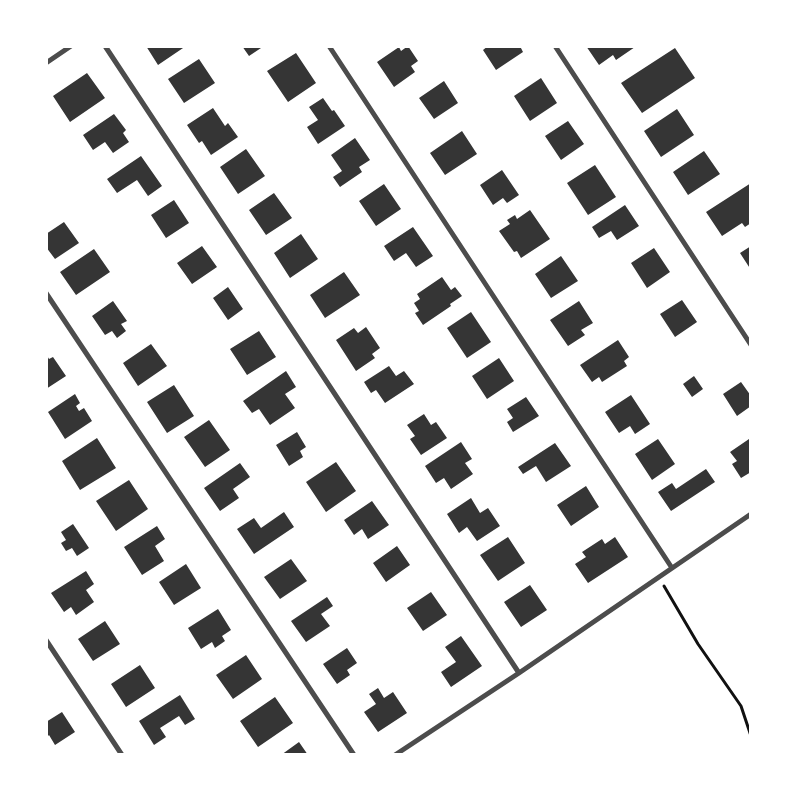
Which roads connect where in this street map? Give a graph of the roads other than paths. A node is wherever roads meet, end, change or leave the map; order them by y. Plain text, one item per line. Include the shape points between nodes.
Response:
1 (71, 46) edge
2 (105, 46) edge
3 (329, 46) edge
4 (554, 46) edge
5 (46, 63) edge
6 (46, 292) edge
7 (751, 345) edge
8 (751, 514) edge
9 (672, 568) junction
10 (46, 640) edge
11 (519, 673) junction
12 (122, 755) edge
13 (354, 755) edge
14 (395, 755) edge

1 - 5 street
2 - 11 street
3 - 9 street
4 - 7 street
6 - 13 street
8 - 9 street
9 - 11 street
10 - 12 street
11 - 14 street

